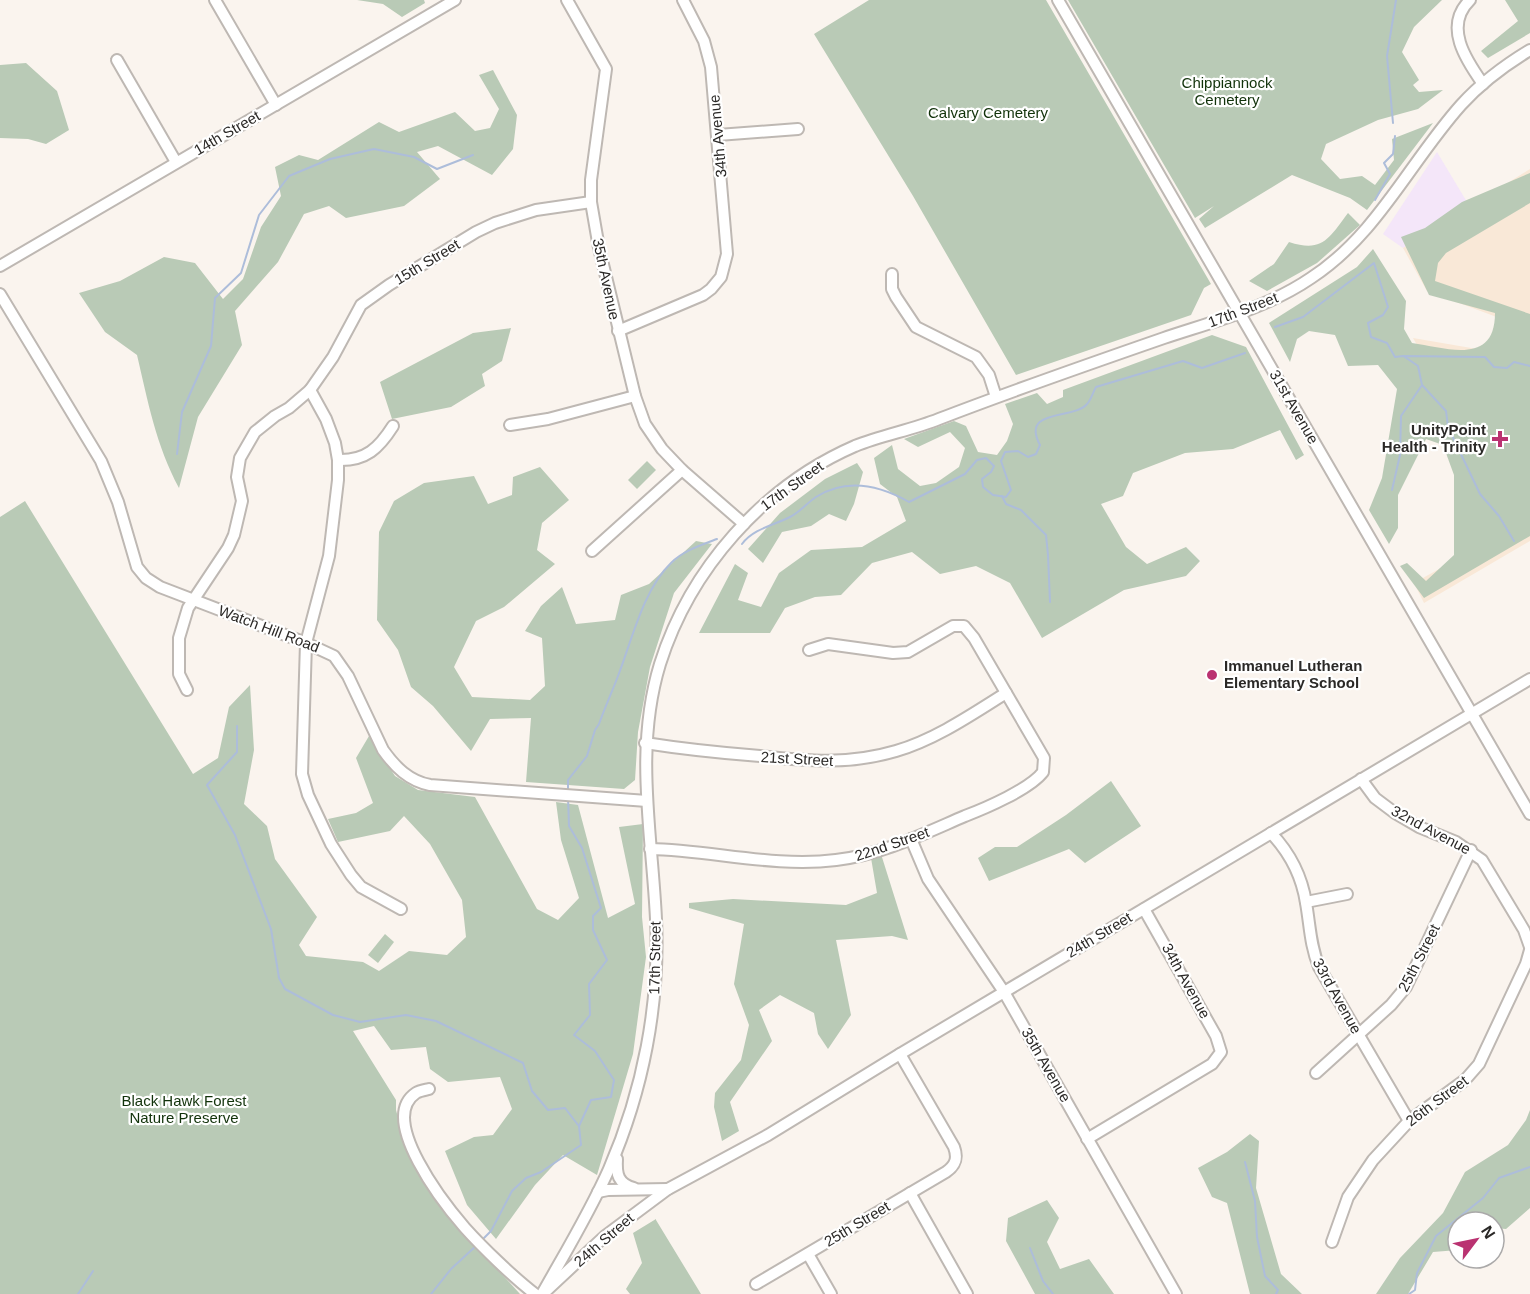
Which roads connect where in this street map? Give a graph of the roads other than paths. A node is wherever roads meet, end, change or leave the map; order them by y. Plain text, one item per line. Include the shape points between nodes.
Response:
1 (215, 0) edge
2 (567, 0) edge
3 (683, 0) edge
4 (1058, 0) edge
5 (1470, 0) edge
6 (449, 1) edge
7 (1530, 50) edge
8 (117, 60) dead end
9 (1483, 84) junction
10 (276, 105) junction
11 (798, 129) dead end
12 (718, 135) junction
13 (176, 162) junction
14 (591, 202) junction
15 (0, 266) edge
16 (892, 274) dead end
17 (0, 294) edge
18 (1241, 313) junction
19 (618, 331) junction
20 (310, 390) junction
21 (635, 396) junction
22 (996, 397) junction
23 (510, 425) dead end
24 (393, 426) dead end
25 (338, 460) junction
26 (682, 470) junction
27 (744, 524) junction
28 (592, 551) dead end
29 (195, 600) junction
30 (306, 643) junction
31 (809, 650) dead end
32 (1530, 679) edge
33 (187, 690) dead end
34 (1006, 693) junction
35 (1472, 714) junction
36 (645, 743) junction
37 (1362, 779) junction
38 (647, 801) junction
39 (1530, 814) edge
40 (1271, 833) junction
41 (911, 839) junction
42 (650, 849) junction
43 (1471, 850) junction
44 (1347, 894) dead end
45 (1306, 902) junction
46 (401, 909) dead end
47 (1144, 909) junction
48 (1530, 949) edge
49 (1004, 992) junction
50 (1359, 1034) junction
51 (900, 1054) junction
52 (1316, 1073) dead end
53 (429, 1089) dead end
54 (1409, 1120) junction
55 (1087, 1138) junction
56 (617, 1148) junction
57 (668, 1188) junction
58 (643, 1190) junction
59 (598, 1192) junction
60 (910, 1193) junction
61 (1332, 1242) dead end
62 (808, 1254) junction
63 (756, 1284) dead end
64 (535, 1294) edge
65 (542, 1294) edge
66 (831, 1294) edge
67 (967, 1294) edge
68 (1176, 1294) edge

1 - 10 street
2 - 14 street, 35th Avenue via 606,69
3 - 12 street, 34th Avenue via 708,54
4 - 18 street, 31st Avenue
5 - 9 street via 1460,16 1457,36
6 - 10 street, 14th Street
7 - 9 street, 17th Street
8 - 13 street
9 - 18 street, 17th Street via 1460,107 1351,246 1308,280
10 - 13 street, 14th Street
11 - 12 street
12 - 19 street, 34th Avenue via 727,254 721,277 703,295
13 - 15 street, 14th Street
14 - 19 street, 35th Avenue
14 - 20 street, 15th Street via 536,210 495,223 366,299
16 - 22 street via 892,289 916,327 976,357 989,375
17 - 29 street, Watch Hill Road via 101,461 141,573 160,587
18 - 22 street, 17th Street
18 - 35 street, 31st Avenue
19 - 21 street, 35th Avenue
20 - 25 street via 326,419
20 - 29 street, 15th Street via 274,416 248,442 237,468 242,501 234,535
21 - 23 street
21 - 26 street, 35th Avenue via 651,434
22 - 27 street, 17th Street via 851,448 802,476
24 - 25 street via 382,443 363,456
25 - 30 street via 329,556
26 - 27 street, 35th Avenue
26 - 28 street
27 - 36 street, 17th Street via 717,554 682,610 660,666
29 - 30 street, Watch Hill Road
29 - 33 street, 15th Street via 188,608 179,638 180,674
30 - 38 street, Watch Hill Road via 329,652 340,662 383,750 411,779 430,785
30 - 46 street via 302,774 308,795 351,875 361,887
31 - 34 street via 828,644 908,652 953,626 964,626
32 - 35 street, 24th Street
34 - 36 street, 21st Street via 923,741 895,752 855,759 807,761
34 - 41 street, 22nd Street via 1044,758 1040,777 998,801
35 - 37 street, 24th Street
35 - 39 street, 31st Avenue
36 - 38 street, 17th Street
37 - 40 street, 24th Street
37 - 43 street, 32nd Avenue via 1375,798 1395,813
38 - 42 street, 17th Street
40 - 45 street, 33rd Avenue via 1295,868
40 - 47 street, 24th Street
41 - 42 street, 22nd Street via 850,858 810,862
41 - 49 street, 35th Avenue via 928,879
42 - 56 street, 17th Street via 656,921 653,1004 639,1082
43 - 48 street, 32nd Avenue via 1488,867 1524,930
43 - 50 street, 25th Street via 1412,977 1391,1005
44 - 45 street
45 - 50 street, 33rd Avenue via 1313,953
47 - 49 street, 24th Street
47 - 55 street, 34th Avenue via 1216,1036 1220,1056
48 - 54 street, 26th Street via 1500,1022 1473,1073
49 - 51 street, 24th Street
49 - 55 street, 35th Avenue
50 - 52 street, 25th Street
50 - 54 street, 33rd Avenue
51 - 57 street, 24th Street via 768,1135
51 - 60 street, 25th Street via 954,1148 955,1162 951,1168
53 - 64 street via 416,1093 403,1117 411,1147 466,1229
54 - 61 street, 26th Street via 1358,1181 1341,1212
55 - 68 street, 35th Avenue
56 - 58 street via 619,1179 629,1187
56 - 59 street, 17th Street
57 - 58 street, 24th Street
57 - 65 street, 24th Street via 605,1236
58 - 59 street, 24th Street
59 - 65 street, 17th Street
60 - 62 street, 25th Street
60 - 67 street
62 - 63 street, 25th Street
62 - 66 street

